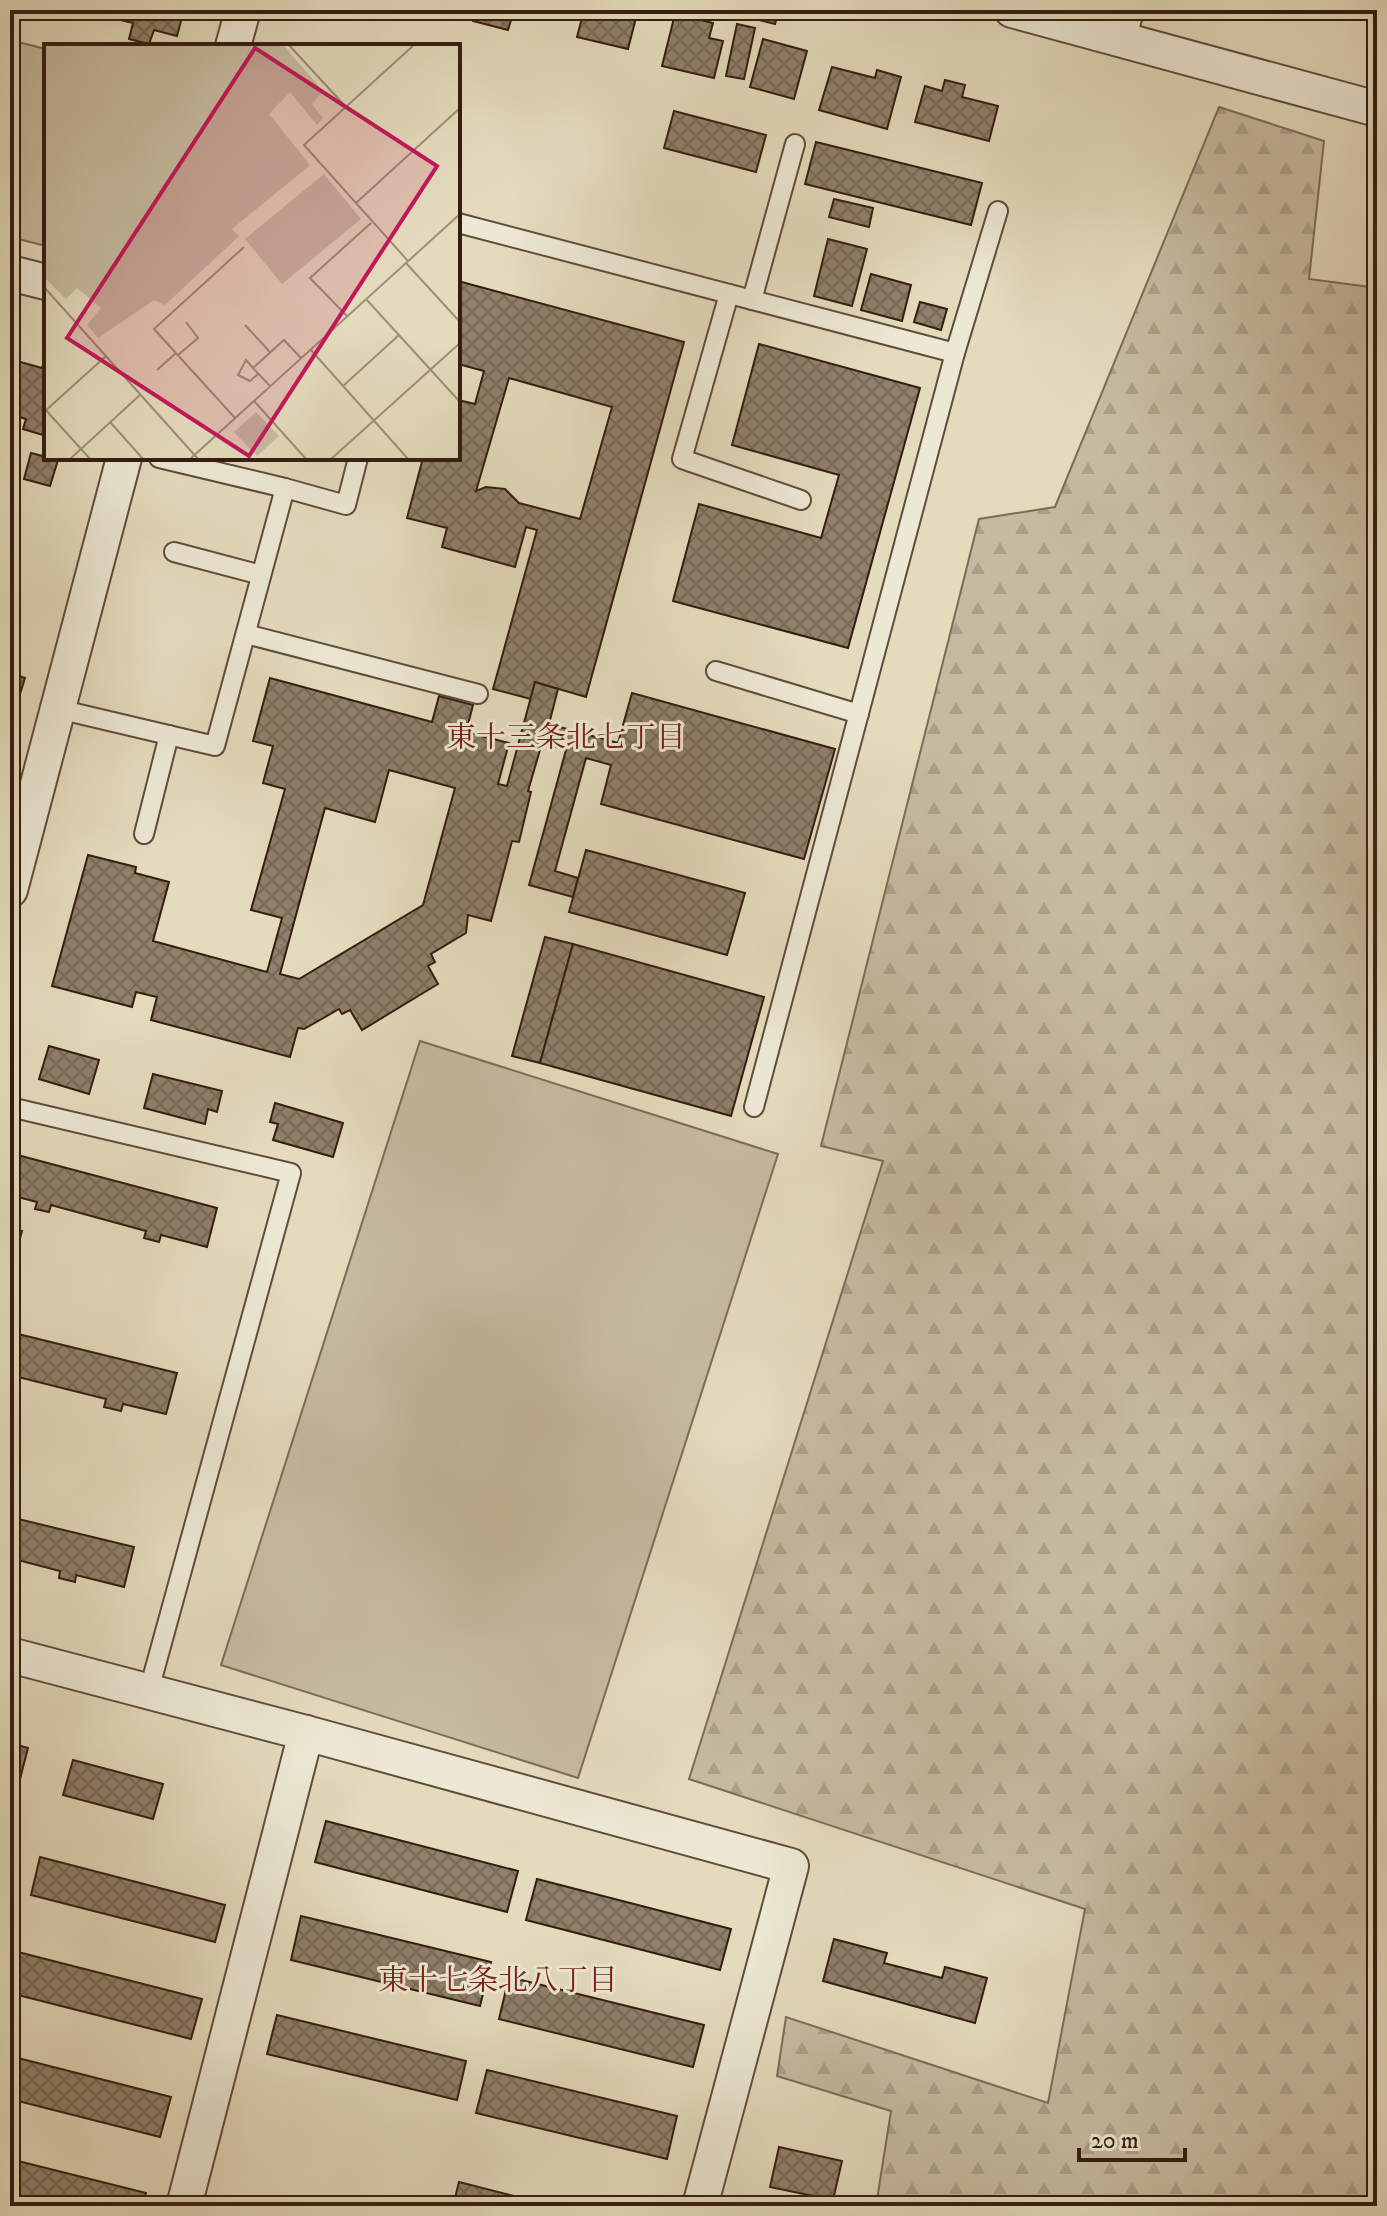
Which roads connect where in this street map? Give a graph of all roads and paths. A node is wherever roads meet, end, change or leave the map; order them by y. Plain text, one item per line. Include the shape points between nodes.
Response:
1 (243, 10) edge
2 (1012, 10) edge
3 (1122, 24) edge
4 (234, 44) edge
5 (1377, 109) edge
6 (795, 144) dead end
7 (998, 211) dead end
8 (460, 224) edge
9 (10, 273) edge
10 (44, 282) edge
11 (729, 294) junction
12 (752, 300) junction
13 (955, 353) junction
14 (123, 460) edge
15 (176, 460) edge
16 (357, 460) edge
17 (236, 467) edge
18 (285, 488) junction
19 (801, 500) dead end
20 (174, 552) dead end
21 (261, 575) junction
22 (246, 634) junction
23 (716, 671) dead end
24 (478, 694) dead end
25 (58, 709) junction
26 (859, 714) junction
27 (169, 735) junction
28 (23, 784) edge
29 (144, 834) dead end
30 (10, 890) edge
31 (10, 1107) edge
32 (754, 1107) dead end
33 (10, 1655) edge
34 (152, 1679) dead end
35 (306, 1733) junction
36 (184, 2206) edge
37 (700, 2206) edge

1 - 4 street
2 - 3 street
3 - 5 street
6 - 12 lane
7 - 13 lane
8 - 11 lane
9 - 10 street
11 - 12 lane
11 - 19 lane via 682,459
12 - 13 lane
13 - 26 lane
14 - 25 street
15 - 17 lane
16 - 18 lane via 346,505
17 - 18 lane
18 - 21 lane
20 - 21 lane
21 - 22 lane
22 - 24 lane
22 - 27 lane via 215,746
23 - 26 lane
25 - 27 lane
25 - 28 street
26 - 32 lane
27 - 29 lane
28 - 30 street
31 - 34 lane via 291,1173
33 - 35 street
35 - 36 street
35 - 37 street via 791,1866

